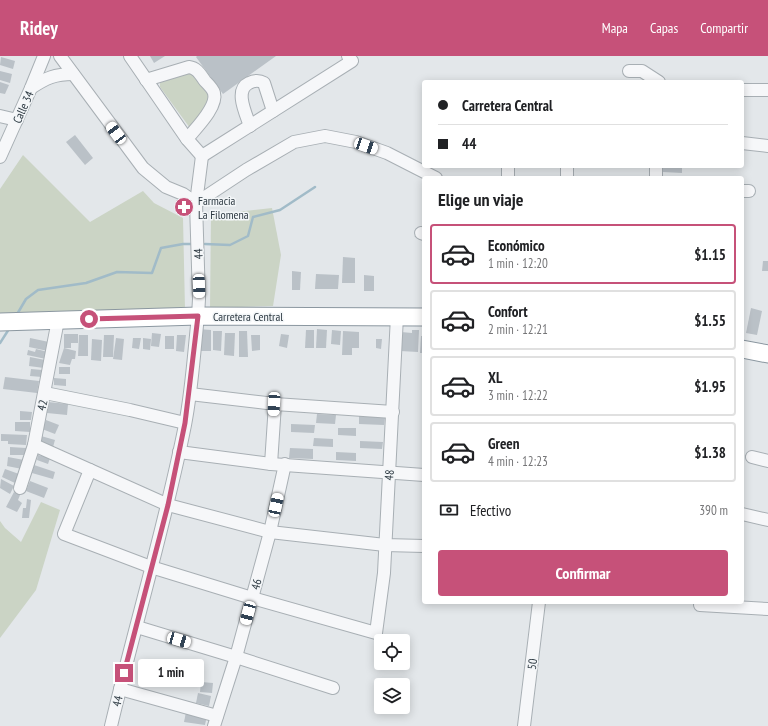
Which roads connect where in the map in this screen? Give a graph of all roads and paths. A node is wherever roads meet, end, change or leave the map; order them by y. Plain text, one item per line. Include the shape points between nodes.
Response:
1 (44, 56) edge
2 (60, 56) edge
3 (130, 56) edge
4 (353, 58) edge
5 (629, 71) dead end
6 (73, 74) junction
7 (146, 80) junction
8 (656, 80) edge
9 (31, 88) junction
10 (744, 90) edge
11 (768, 90) edge
12 (273, 111) junction
13 (0, 116) edge
14 (16, 120) junction
15 (250, 126) junction
16 (187, 139) junction
17 (744, 143) edge
18 (768, 146) edge
19 (202, 156) junction
20 (0, 157) edge
21 (432, 176) edge
22 (196, 202) junction
23 (198, 316) junction
24 (397, 316) junction
25 (422, 317) edge
26 (58, 320) junction
27 (8, 322) edge
28 (744, 349) edge
29 (768, 354) edge
30 (45, 393) junction
31 (190, 394) junction
32 (274, 404) junction
33 (393, 412) junction
34 (185, 423) junction
35 (34, 445) junction
36 (179, 452) junction
37 (752, 457) dead end
38 (768, 461) edge
39 (272, 464) junction
40 (285, 464) junction
41 (90, 470) junction
42 (390, 472) junction
43 (422, 475) edge
44 (20, 488) dead end
45 (168, 505) junction
46 (744, 514) edge
47 (768, 520) edge
48 (270, 532) junction
49 (385, 545) junction
50 (422, 546) edge
51 (151, 567) junction
52 (252, 598) junction
53 (539, 604) edge
54 (700, 605) dead end
55 (768, 609) edge
56 (137, 627) junction
57 (236, 657) junction
58 (333, 688) dead end
59 (120, 689) junction
60 (216, 721) edge
61 (111, 726) edge
62 (524, 726) edge

1 - 9 street, Calle 34
2 - 6 street
3 - 7 street
4 - 12 street
5 - 8 street via 642,72
6 - 9 street via 60,74 45,79
6 - 22 street via 143,168 166,187
7 - 16 street
7 - 16 street via 189,67 198,71 210,88 214,94 214,102
9 - 14 street, Calle 34
10 - 11 street
12 - 15 street
12 - 15 street via 264,83 259,80 249,83 241,92
13 - 14 street
14 - 20 street, Calle 34
15 - 19 street
16 - 19 street
17 - 18 street
19 - 22 street, 44
21 - 22 street via 387,153 356,142 325,136 294,142
22 - 23 street, 44
23 - 24 highway, Carretera Central
23 - 26 highway, Carretera Central
23 - 31 street, 44
24 - 25 highway, Carretera Central
24 - 33 street, 48
26 - 27 highway, Carretera Central
26 - 30 street, 42
28 - 29 highway
30 - 34 street
30 - 35 street, 42
31 - 32 street
31 - 34 street, 44
32 - 33 street
32 - 39 street
33 - 42 street, 48
34 - 36 street, 44
35 - 41 street
35 - 44 street, 42
36 - 39 street
36 - 45 street, 44
37 - 38 street
39 - 40 street
40 - 42 street
40 - 48 street, 46
41 - 45 street
41 - 51 street via 64,534
42 - 43 street
42 - 49 street, 48
45 - 48 street
45 - 51 street, 44
46 - 47 street
48 - 49 street
48 - 52 street, 46
49 - 50 street
49 - 52 street, 48 via 376,633
51 - 52 street
51 - 56 street, 44
52 - 57 street, 46
53 - 62 street, 50
54 - 55 street
56 - 57 street
56 - 59 street, 44
57 - 58 street
57 - 60 street, 46
59 - 60 street
59 - 61 street, 44

